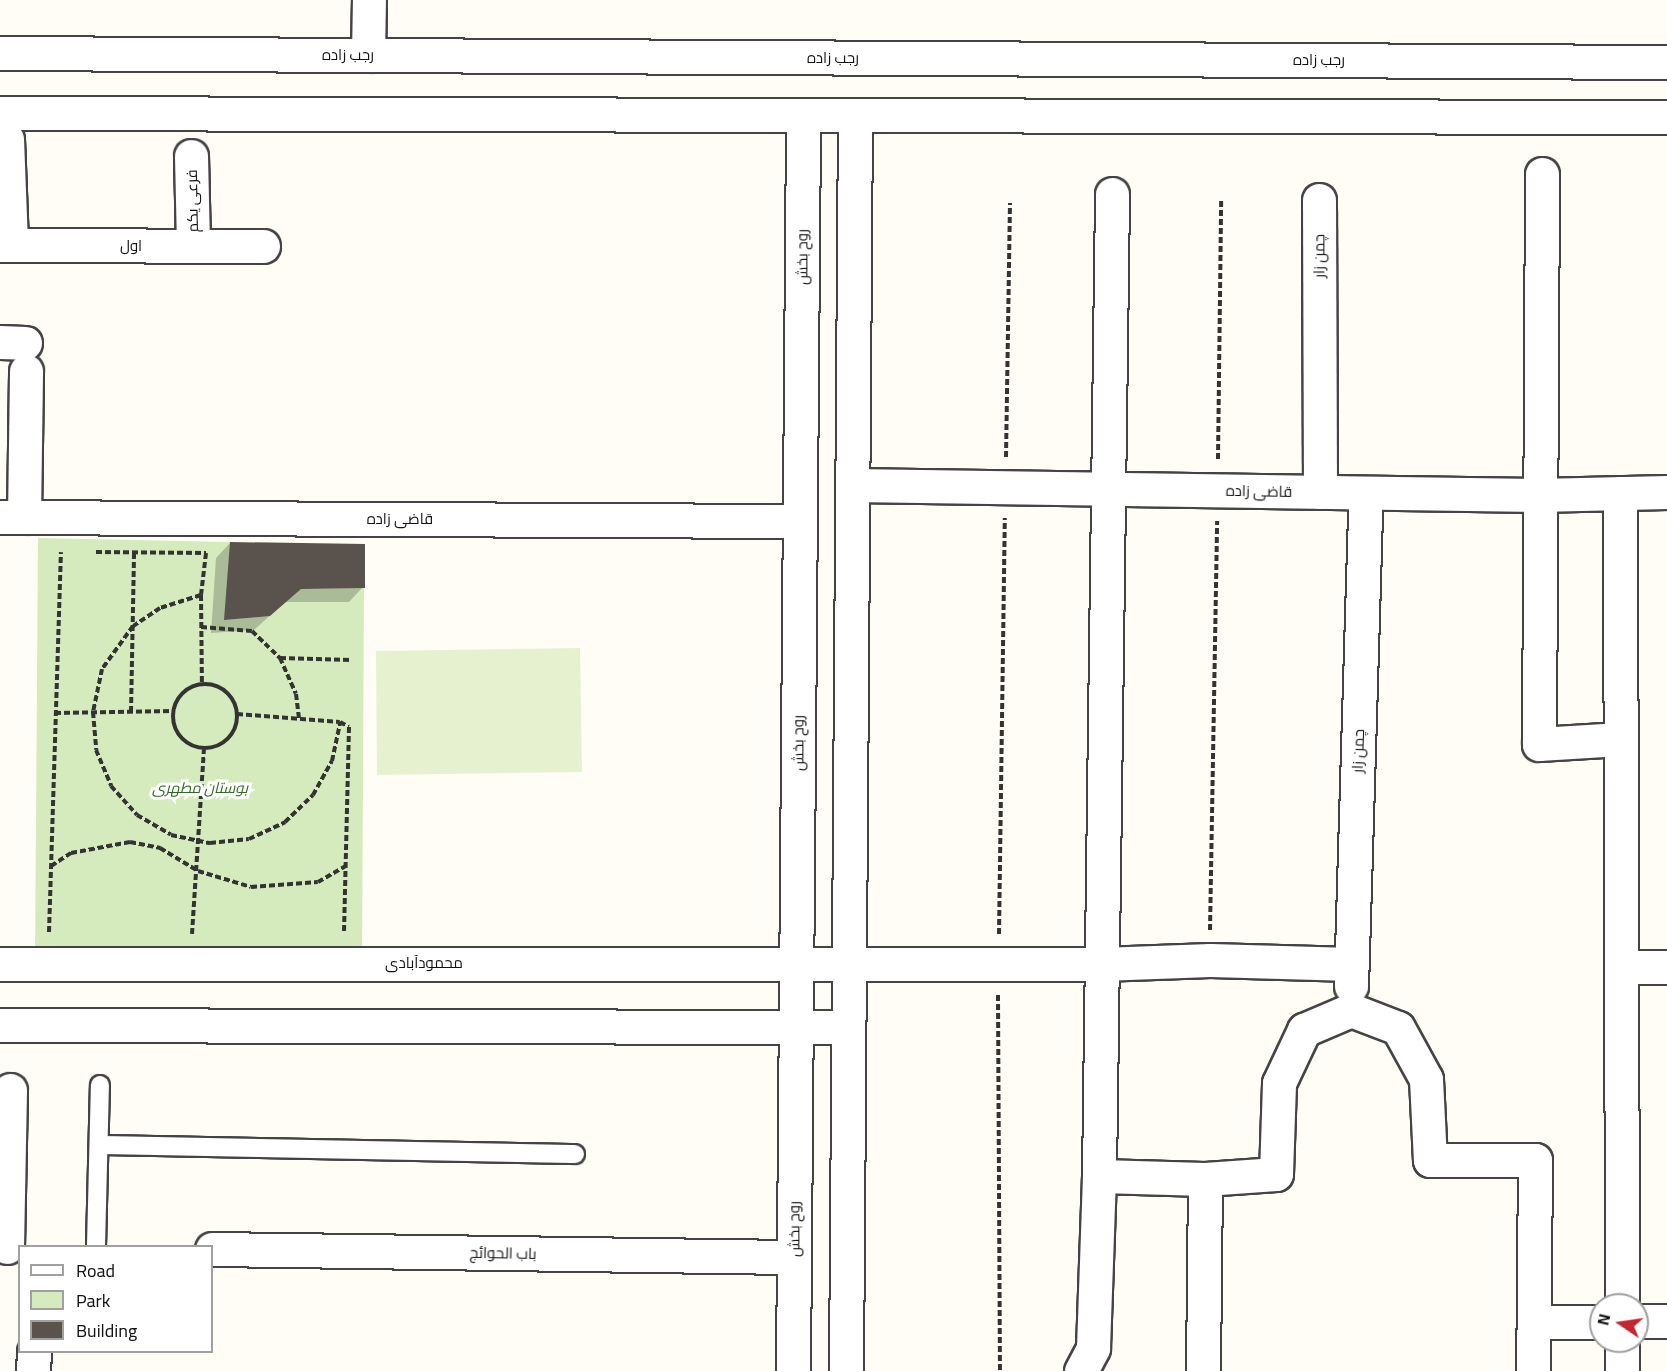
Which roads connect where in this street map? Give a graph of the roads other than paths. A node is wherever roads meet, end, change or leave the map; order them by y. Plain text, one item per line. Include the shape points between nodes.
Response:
1 (369, 0) edge
2 (0, 53) edge
3 (368, 55) junction
4 (1667, 62) edge
5 (803, 115) junction
6 (855, 115) junction
7 (1667, 117) edge
8 (4, 126) edge
9 (191, 156) dead end
10 (1542, 174) dead end
11 (1113, 194) dead end
12 (1319, 200) dead end
13 (5, 245) edge
14 (193, 246) junction
15 (263, 246) dead end
16 (17, 352) edge
17 (12, 432) edge
18 (852, 485) junction
19 (1107, 489) junction
20 (1320, 492) junction
21 (1667, 492) edge
22 (1366, 493) junction
23 (1620, 493) junction
24 (1538, 495) junction
25 (12, 517) edge
26 (800, 521) junction
27 (1620, 739) junction
28 (796, 962) junction
29 (849, 962) junction
30 (0, 964) edge
31 (1101, 964) junction
32 (1352, 964) junction
33 (1621, 967) junction
34 (1667, 967) edge
35 (1351, 1010) junction
36 (0, 1025) edge
37 (796, 1027) junction
38 (848, 1028) junction
39 (100, 1085) dead end
40 (9, 1090) dead end
41 (99, 1145) junction
42 (575, 1154) dead end
43 (1099, 1176) junction
44 (1205, 1179) junction
45 (96, 1245) edge
46 (9, 1247) edge
47 (213, 1249) edge
48 (794, 1257) junction
49 (1622, 1293) edge
50 (1667, 1321) edge
51 (1534, 1322) junction
52 (1589, 1322) edge
53 (1649, 1322) edge
54 (34, 1353) edge
55 (1622, 1353) edge
56 (33, 1371) edge
57 (793, 1371) edge
58 (846, 1371) edge
59 (1083, 1371) edge
60 (1203, 1371) edge
61 (1533, 1371) edge
62 (1622, 1371) edge

1 - 3 street
2 - 3 street, رجب زاده
3 - 4 street, رجب زاده
5 - 6 street
5 - 8 street
5 - 26 street, روح بخش
6 - 7 street
6 - 18 street
8 - 13 street
9 - 14 street, فرعی یکم
10 - 24 street
11 - 19 street
12 - 20 street, چمن زار
13 - 14 street, اول
14 - 15 street, اول
16 - 17 street
17 - 25 street
18 - 19 street, قاضی زاده
18 - 29 street
19 - 20 street, قاضی زاده
19 - 31 street
20 - 22 street, قاضی زاده
21 - 23 street, قاضی زاده
22 - 24 street, قاضی زاده
22 - 32 street, چمن زار
23 - 24 street, قاضی زاده
23 - 27 street
24 - 27 street via 1539,744
25 - 26 street, قاضی زاده
26 - 28 street, روح بخش
27 - 33 street
28 - 29 street, محمودآبادی
28 - 30 street, محمودآبادی
28 - 37 street, روح بخش
29 - 31 street, محمودآبادی
29 - 38 street
31 - 32 street, محمودآبادی via 1210,960
31 - 43 street
32 - 35 street, چمن زار
33 - 34 street
33 - 49 street
35 - 44 street via 1304,1030 1278,1083 1276,1174
35 - 51 street via 1398,1028 1426,1078 1431,1160 1535,1160
36 - 37 street
37 - 38 street
37 - 48 street, روح بخش
38 - 58 street
39 - 41 lane
40 - 46 street
41 - 42 lane
41 - 45 lane
43 - 44 street
43 - 59 street via 1093,1348
44 - 60 street
47 - 48 street, باب الحوائج
48 - 57 street, روح بخش
50 - 53 street
51 - 52 street
51 - 61 street
54 - 56 street
55 - 62 street

